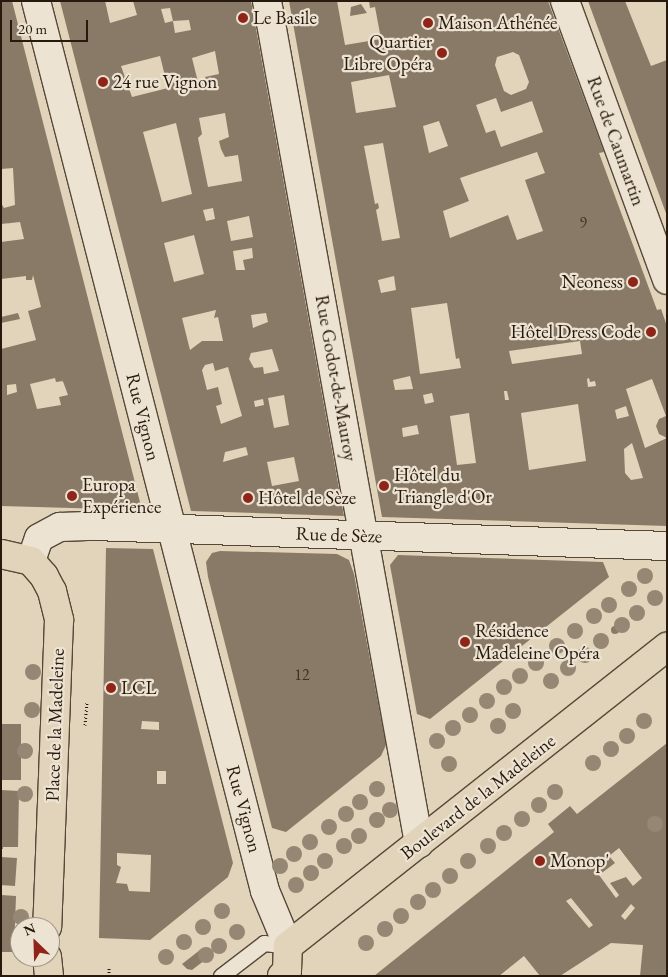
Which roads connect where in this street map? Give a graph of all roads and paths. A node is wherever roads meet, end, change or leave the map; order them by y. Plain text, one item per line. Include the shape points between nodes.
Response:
1 (36, 1) edge
2 (267, 1) edge
3 (565, 1) edge
4 (667, 280) edge
5 (171, 530) junction
6 (365, 536) junction
7 (667, 546) edge
8 (1, 554) edge
9 (30, 561) junction
10 (667, 647) edge
11 (87, 701) dead end
12 (85, 725) dead end
13 (419, 843) junction
14 (48, 917) edge
15 (288, 946) junction
16 (109, 967) dead end
17 (109, 976) edge
18 (220, 976) edge
19 (282, 976) edge

1 - 5 street, Rue Vignon
2 - 6 street, Rue Godot-de-Mauroy
3 - 4 street, Rue de Caumartin
5 - 6 street, Rue de Sèze
5 - 9 street, Rue de Sèze via 60,527 39,538
5 - 15 street, Rue Vignon via 265,892
6 - 7 street, Rue de Sèze
6 - 13 street, Rue Godot-de-Mauroy
8 - 9 main road
9 - 14 main road, Place de la Madeleine via 52,591 59,620
10 - 13 main road, Boulevard de la Madeleine
11 - 12 path
13 - 15 main road, Boulevard de la Madeleine
15 - 18 lane via 264,942
15 - 19 main road via 286,972
16 - 17 path

